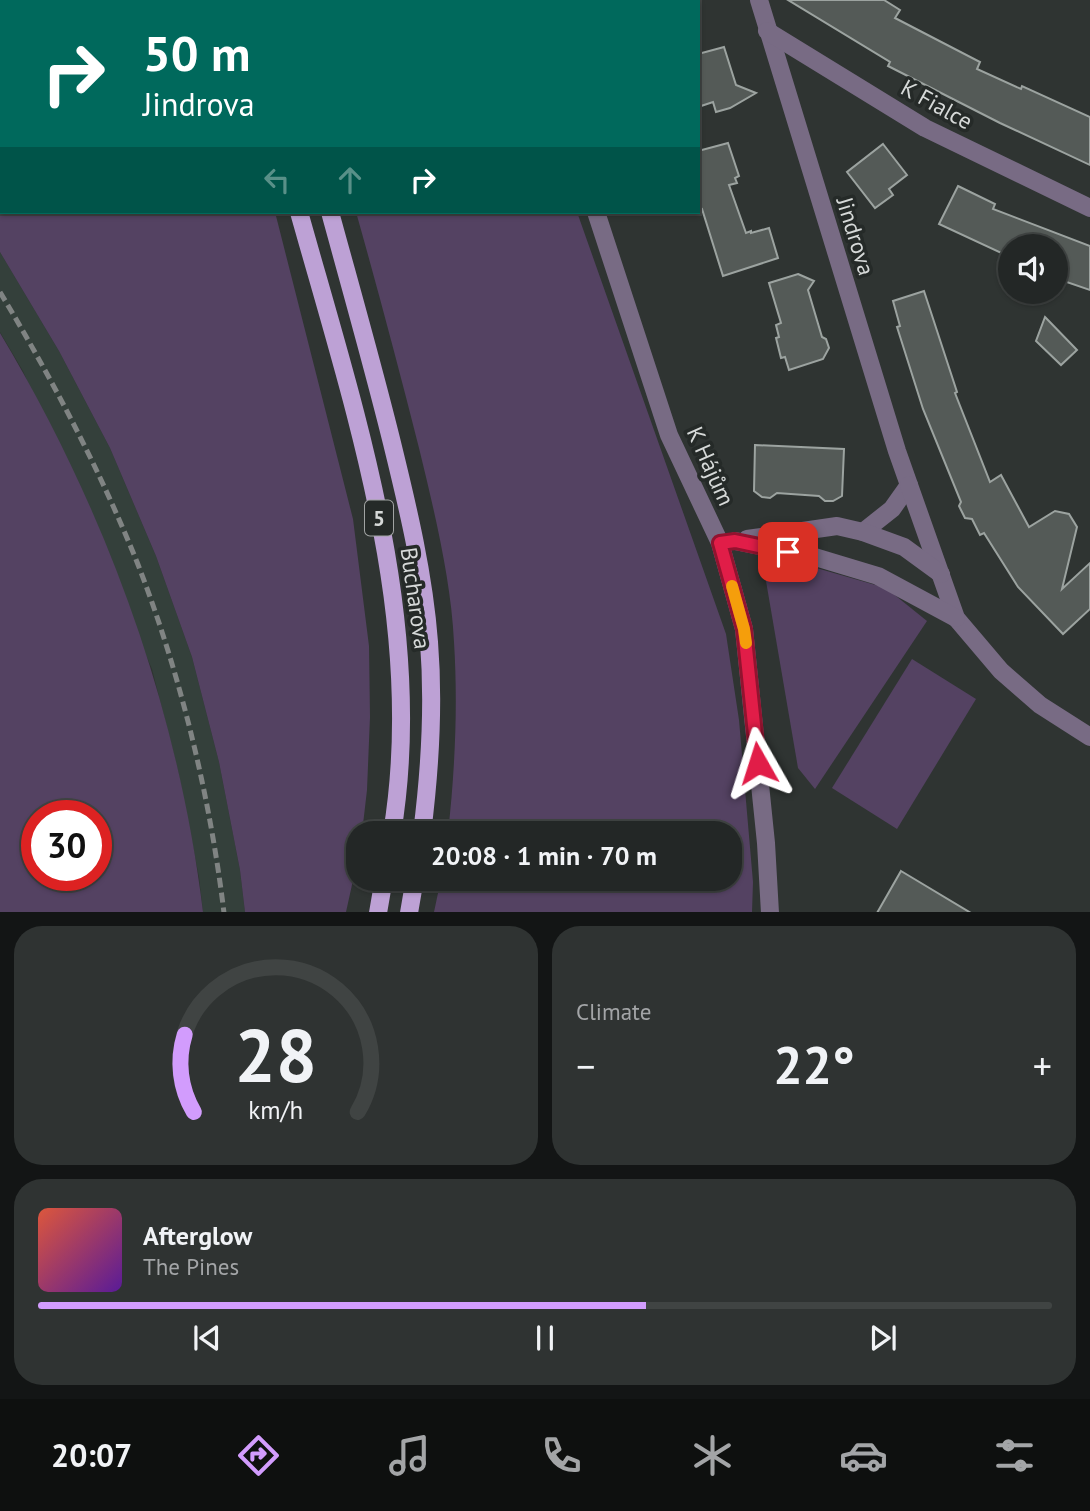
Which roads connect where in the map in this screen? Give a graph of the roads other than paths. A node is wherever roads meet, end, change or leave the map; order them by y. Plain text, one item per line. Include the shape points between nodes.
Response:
1 (758, 0) edge
2 (767, 31) junction
3 (1090, 208) edge
4 (300, 214) edge
5 (331, 214) edge
6 (597, 214) edge
7 (909, 485) junction
8 (863, 531) junction
9 (727, 542) junction
10 (941, 574) junction
11 (956, 618) junction
12 (1090, 737) edge
13 (394, 821) edge
14 (424, 821) edge
15 (382, 891) edge
16 (413, 891) edge
17 (378, 912) edge
18 (409, 912) edge
19 (770, 912) edge

1 - 2 street, Jindrova
2 - 3 street, K Fialce via 925,128
2 - 7 street, Jindrova
4 - 13 main road, Bucharova / 5 via 352,403 393,592 400,666
5 - 14 main road, Bucharova / 5 via 372,362 422,581 430,718
6 - 9 street, K Hájům via 669,435
7 - 8 street via 892,509
7 - 10 street, Jindrova
8 - 9 street via 836,526
8 - 10 street via 904,547
9 - 11 street, Jindrova via 815,557 878,576
9 - 19 street, K Hájům via 744,629
10 - 11 street, Jindrova
11 - 12 street, Jindrova via 1001,671 1040,705
15 - 17 main road
16 - 18 main road

